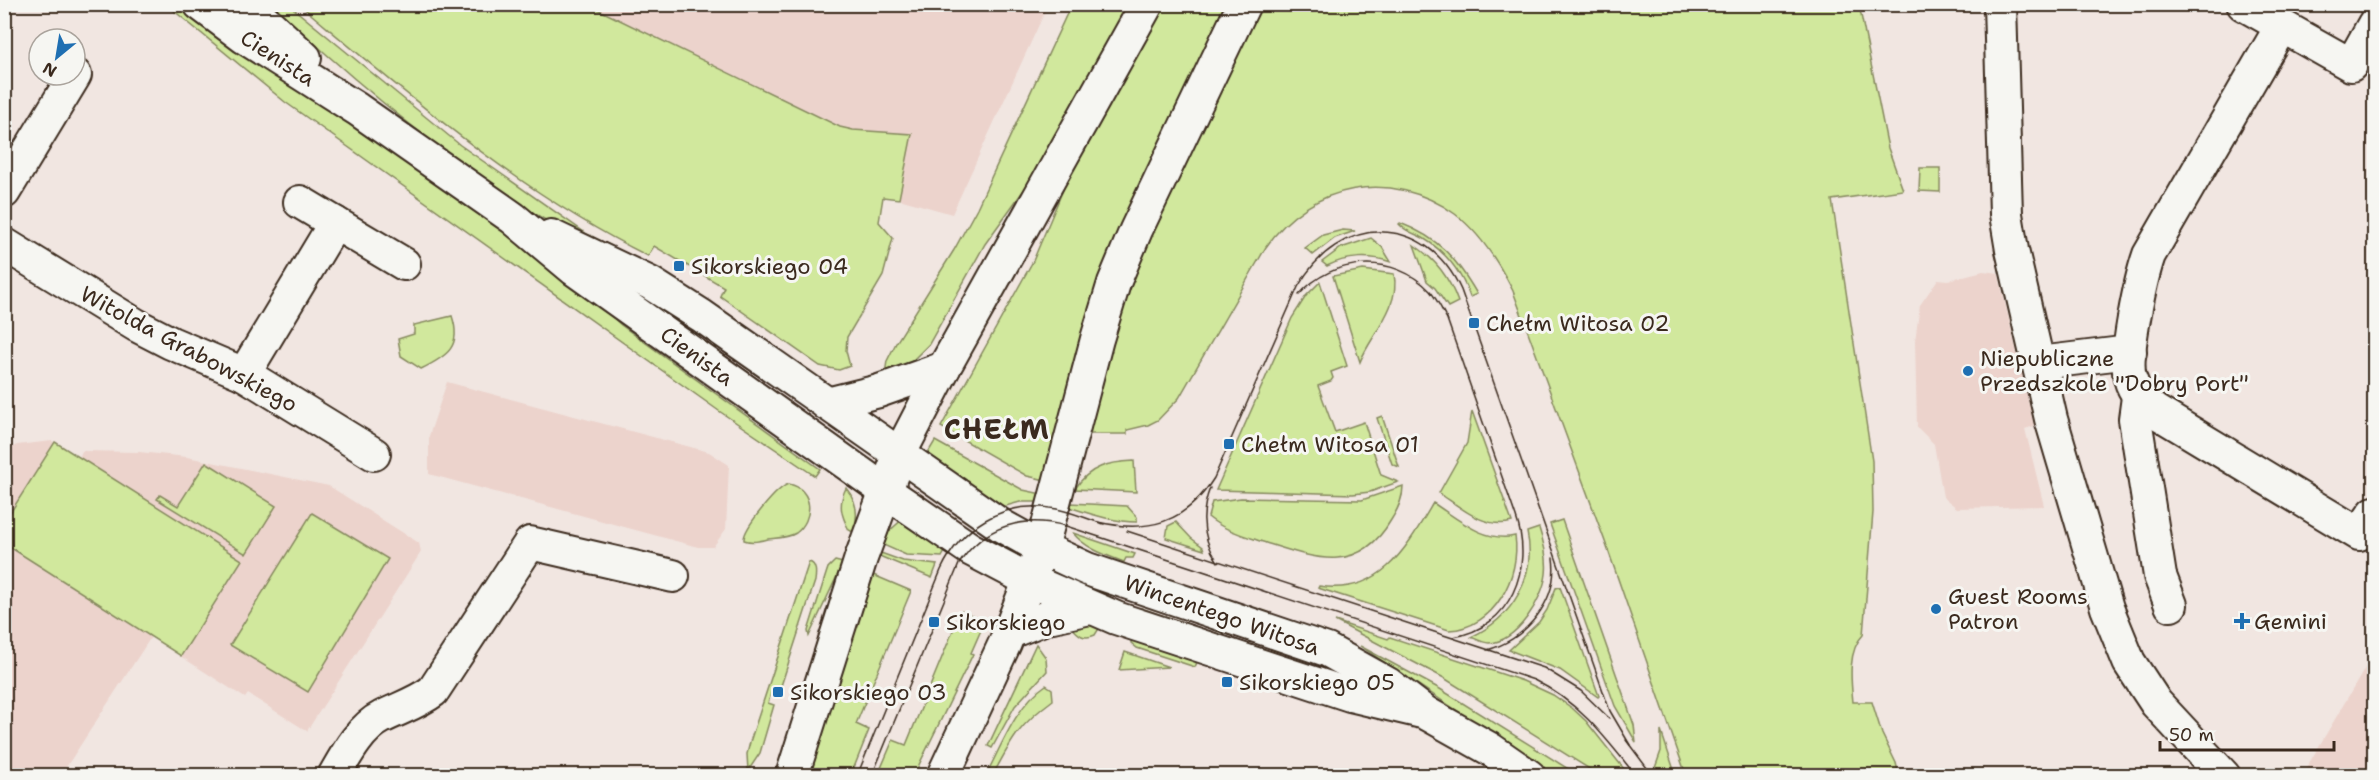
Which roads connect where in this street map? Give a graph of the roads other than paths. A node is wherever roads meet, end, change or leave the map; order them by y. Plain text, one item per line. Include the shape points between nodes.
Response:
1 (200, 4) edge
2 (247, 4) edge
3 (1147, 4) edge
4 (1244, 4) edge
5 (2000, 4) edge
6 (2243, 4) edge
7 (2374, 24) edge
8 (2282, 27) junction
9 (68, 87) edge
10 (357, 109) junction
11 (4, 192) edge
12 (300, 202) dead end
13 (513, 218) junction
14 (334, 222) junction
15 (4, 244) edge
16 (404, 264) dead end
17 (2130, 352) junction
18 (2039, 363) junction
19 (944, 368) junction
20 (244, 374) junction
21 (2138, 396) junction
22 (827, 404) junction
23 (374, 454) dead end
24 (899, 455) junction
25 (884, 490) junction
26 (2374, 513) edge
27 (1042, 548) junction
28 (674, 576) dead end
29 (1030, 581) junction
30 (2172, 605) dead end
31 (1090, 608) junction
32 (1010, 632) junction
33 (1426, 713) junction
34 (334, 776) edge
35 (792, 776) edge
36 (942, 776) edge
37 (1529, 776) edge
38 (2224, 776) edge

1 - 10 street, Cienista
2 - 10 street, Cienista
3 - 19 street
4 - 27 street via 1114,284
5 - 18 street via 2006,214
6 - 8 street
7 - 8 street via 2351,65
8 - 17 street via 2149,255 2140,283
9 - 11 street
10 - 13 street, Cienista
12 - 14 street
13 - 22 street, Cienista via 650,283
13 - 25 street, Cienista via 574,269
14 - 16 street
14 - 20 street
15 - 20 street, Witolda Grabowskiego via 154,335
17 - 18 street
17 - 21 street via 2129,376
18 - 38 street via 2051,419 2107,608 2128,662 2156,703
19 - 22 street
19 - 24 street
20 - 23 street, Witolda Grabowskiego
21 - 26 street via 2169,420 2359,534
21 - 30 street via 2135,419 2160,576
22 - 24 street, Cienista
24 - 25 street
24 - 27 street, Wincentego Witosa via 988,518
25 - 29 street, Cienista via 958,541
25 - 35 street
27 - 29 street
27 - 33 street, Wincentego Witosa via 1129,584 1327,650 1388,684
28 - 34 street via 530,543 433,691 420,701 380,718 362,733
29 - 31 street, Wincentego Witosa
29 - 32 street
31 - 32 street via 1048,616
31 - 33 street, Wincentego Witosa via 1350,694
32 - 36 street
33 - 37 street, Wincentego Witosa

